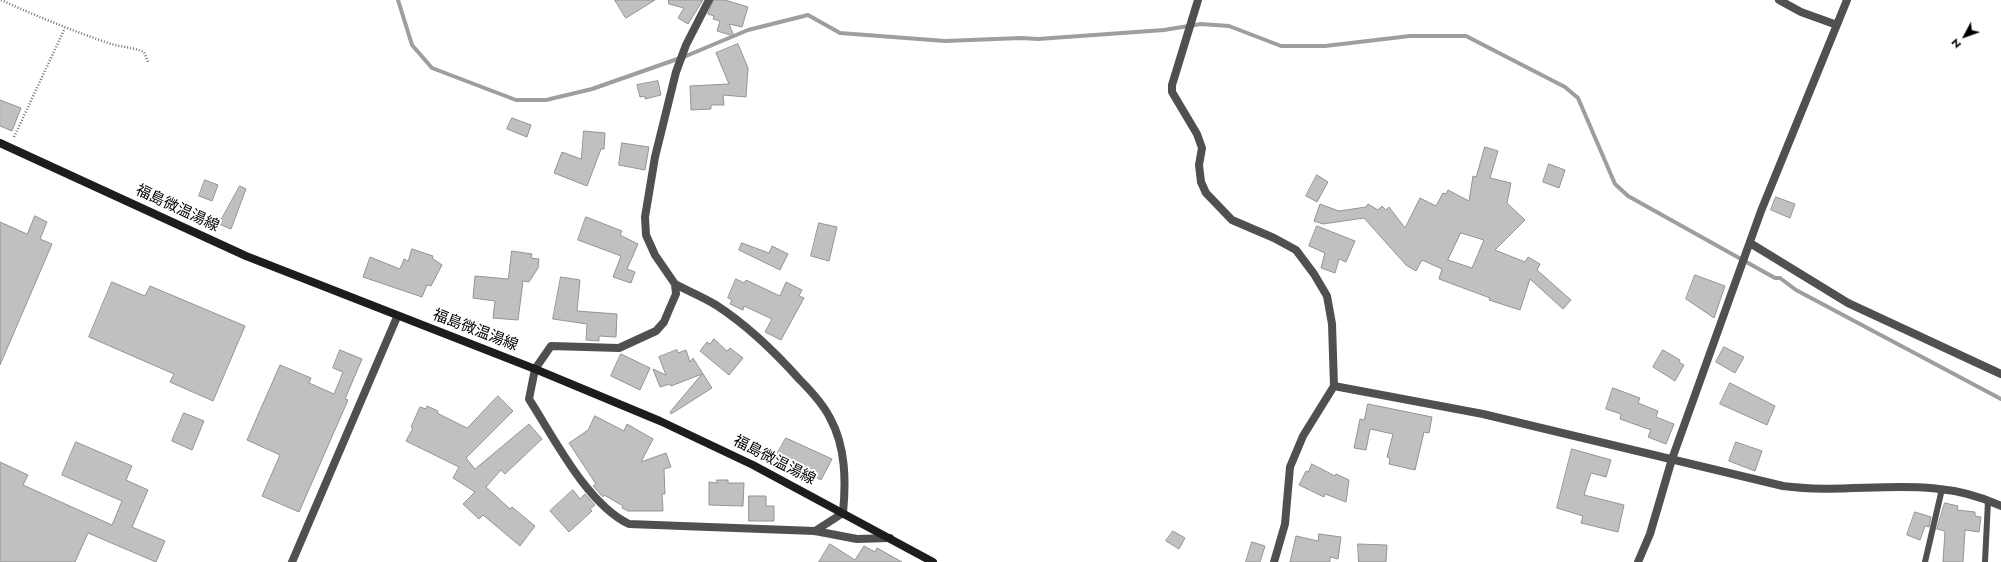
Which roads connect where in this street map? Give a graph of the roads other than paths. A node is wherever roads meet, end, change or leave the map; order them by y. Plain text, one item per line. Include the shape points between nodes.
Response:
1 (709, 0) edge
2 (1198, 0) edge
3 (1779, 0) edge
4 (1848, 0) edge
5 (1837, 25) junction
6 (0, 143) edge
7 (1750, 243) junction
8 (675, 284) junction
9 (397, 317) junction
10 (535, 369) junction
11 (2001, 374) edge
12 (1334, 386) junction
13 (1672, 459) junction
14 (1942, 489) junction
15 (1988, 501) junction
16 (2001, 506) edge
17 (843, 513) junction
18 (815, 531) junction
19 (890, 538) junction
20 (1639, 561) edge
21 (292, 562) edge
22 (933, 562) edge
23 (1274, 562) edge
24 (1925, 562) edge
25 (1985, 562) edge

1 - 8 street via 686,45 676,72 655,157 645,217 646,235 655,256
2 - 12 street via 1172,92 1197,134 1202,148 1199,165 1201,182 1206,193 1232,220 1296,250 1314,274 1327,296 1332,324
3 - 5 street via 1801,12
4 - 5 street
5 - 7 street
6 - 9 main road, 福島微温湯線 via 246,256
7 - 11 street via 1848,303
7 - 13 street
8 - 10 street via 674,299 664,322 656,331 619,348 551,346
8 - 17 street via 716,305 750,330 814,395 830,418 844,462 846,487
9 - 10 main road, 福島微温湯線
9 - 21 street
10 - 17 main road, 福島微温湯線 via 660,421 753,465
10 - 18 street via 529,399 566,457 597,499 616,518 629,524
12 - 13 street via 1483,414
12 - 23 street via 1302,436 1290,467 1285,524
13 - 14 street via 1783,486 1810,490 1902,486
13 - 20 street via 1650,534
14 - 15 street
14 - 24 lane
15 - 16 street
15 - 25 lane
17 - 18 street
17 - 19 main road, 福島微温湯線
18 - 19 street via 857,539
19 - 22 main road, 福島微温湯線

